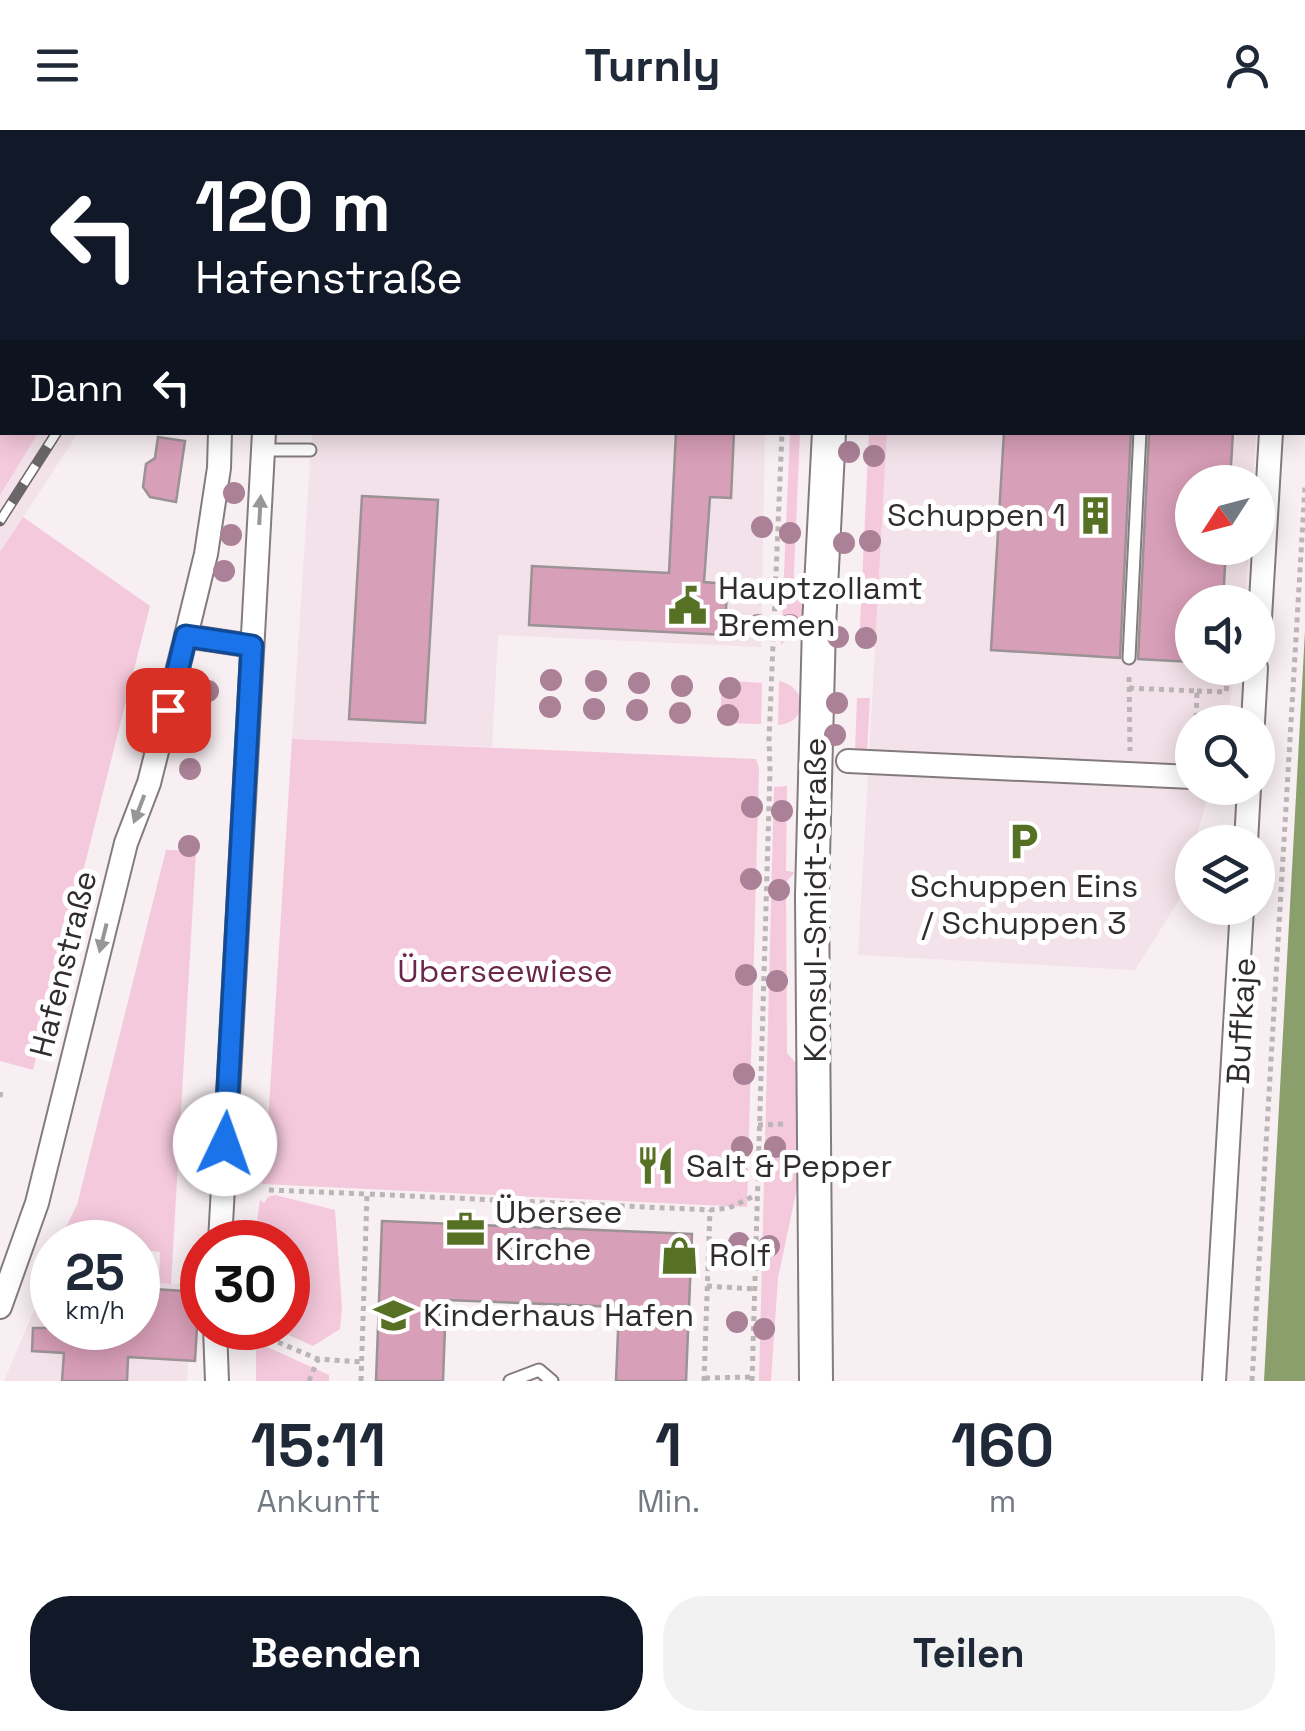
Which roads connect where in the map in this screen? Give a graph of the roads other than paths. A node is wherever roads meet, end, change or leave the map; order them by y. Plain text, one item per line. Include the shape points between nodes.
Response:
1 (220, 435) edge
2 (828, 435) edge
3 (1140, 435) edge
4 (1271, 435) edge
5 (264, 441) edge
6 (310, 450) dead end
7 (1262, 585) edge
8 (186, 636) junction
9 (252, 646) junction
10 (1129, 658) road end
11 (848, 761) dead end
12 (1175, 776) edge
13 (1241, 925) edge
14 (221, 1220) edge
15 (0, 1306) edge
16 (216, 1350) edge
17 (813, 1377) edge
18 (217, 1381) edge
19 (510, 1381) edge
20 (552, 1381) edge
21 (1214, 1381) edge

1 - 8 street, Hafenstraße via 206,554
2 - 17 street, Konsul-Smidt-Straße via 812,896
3 - 10 lane
4 - 7 street
5 - 6 lane
9 -> 5 street
8 - 9 street
8 -> 15 street, Hafenstraße via 149,783 126,843 37,1203
9 - 14 street
11 - 12 street
13 - 21 street, Buffkaje
16 - 18 street
19 - 20 lane via 539,1370

